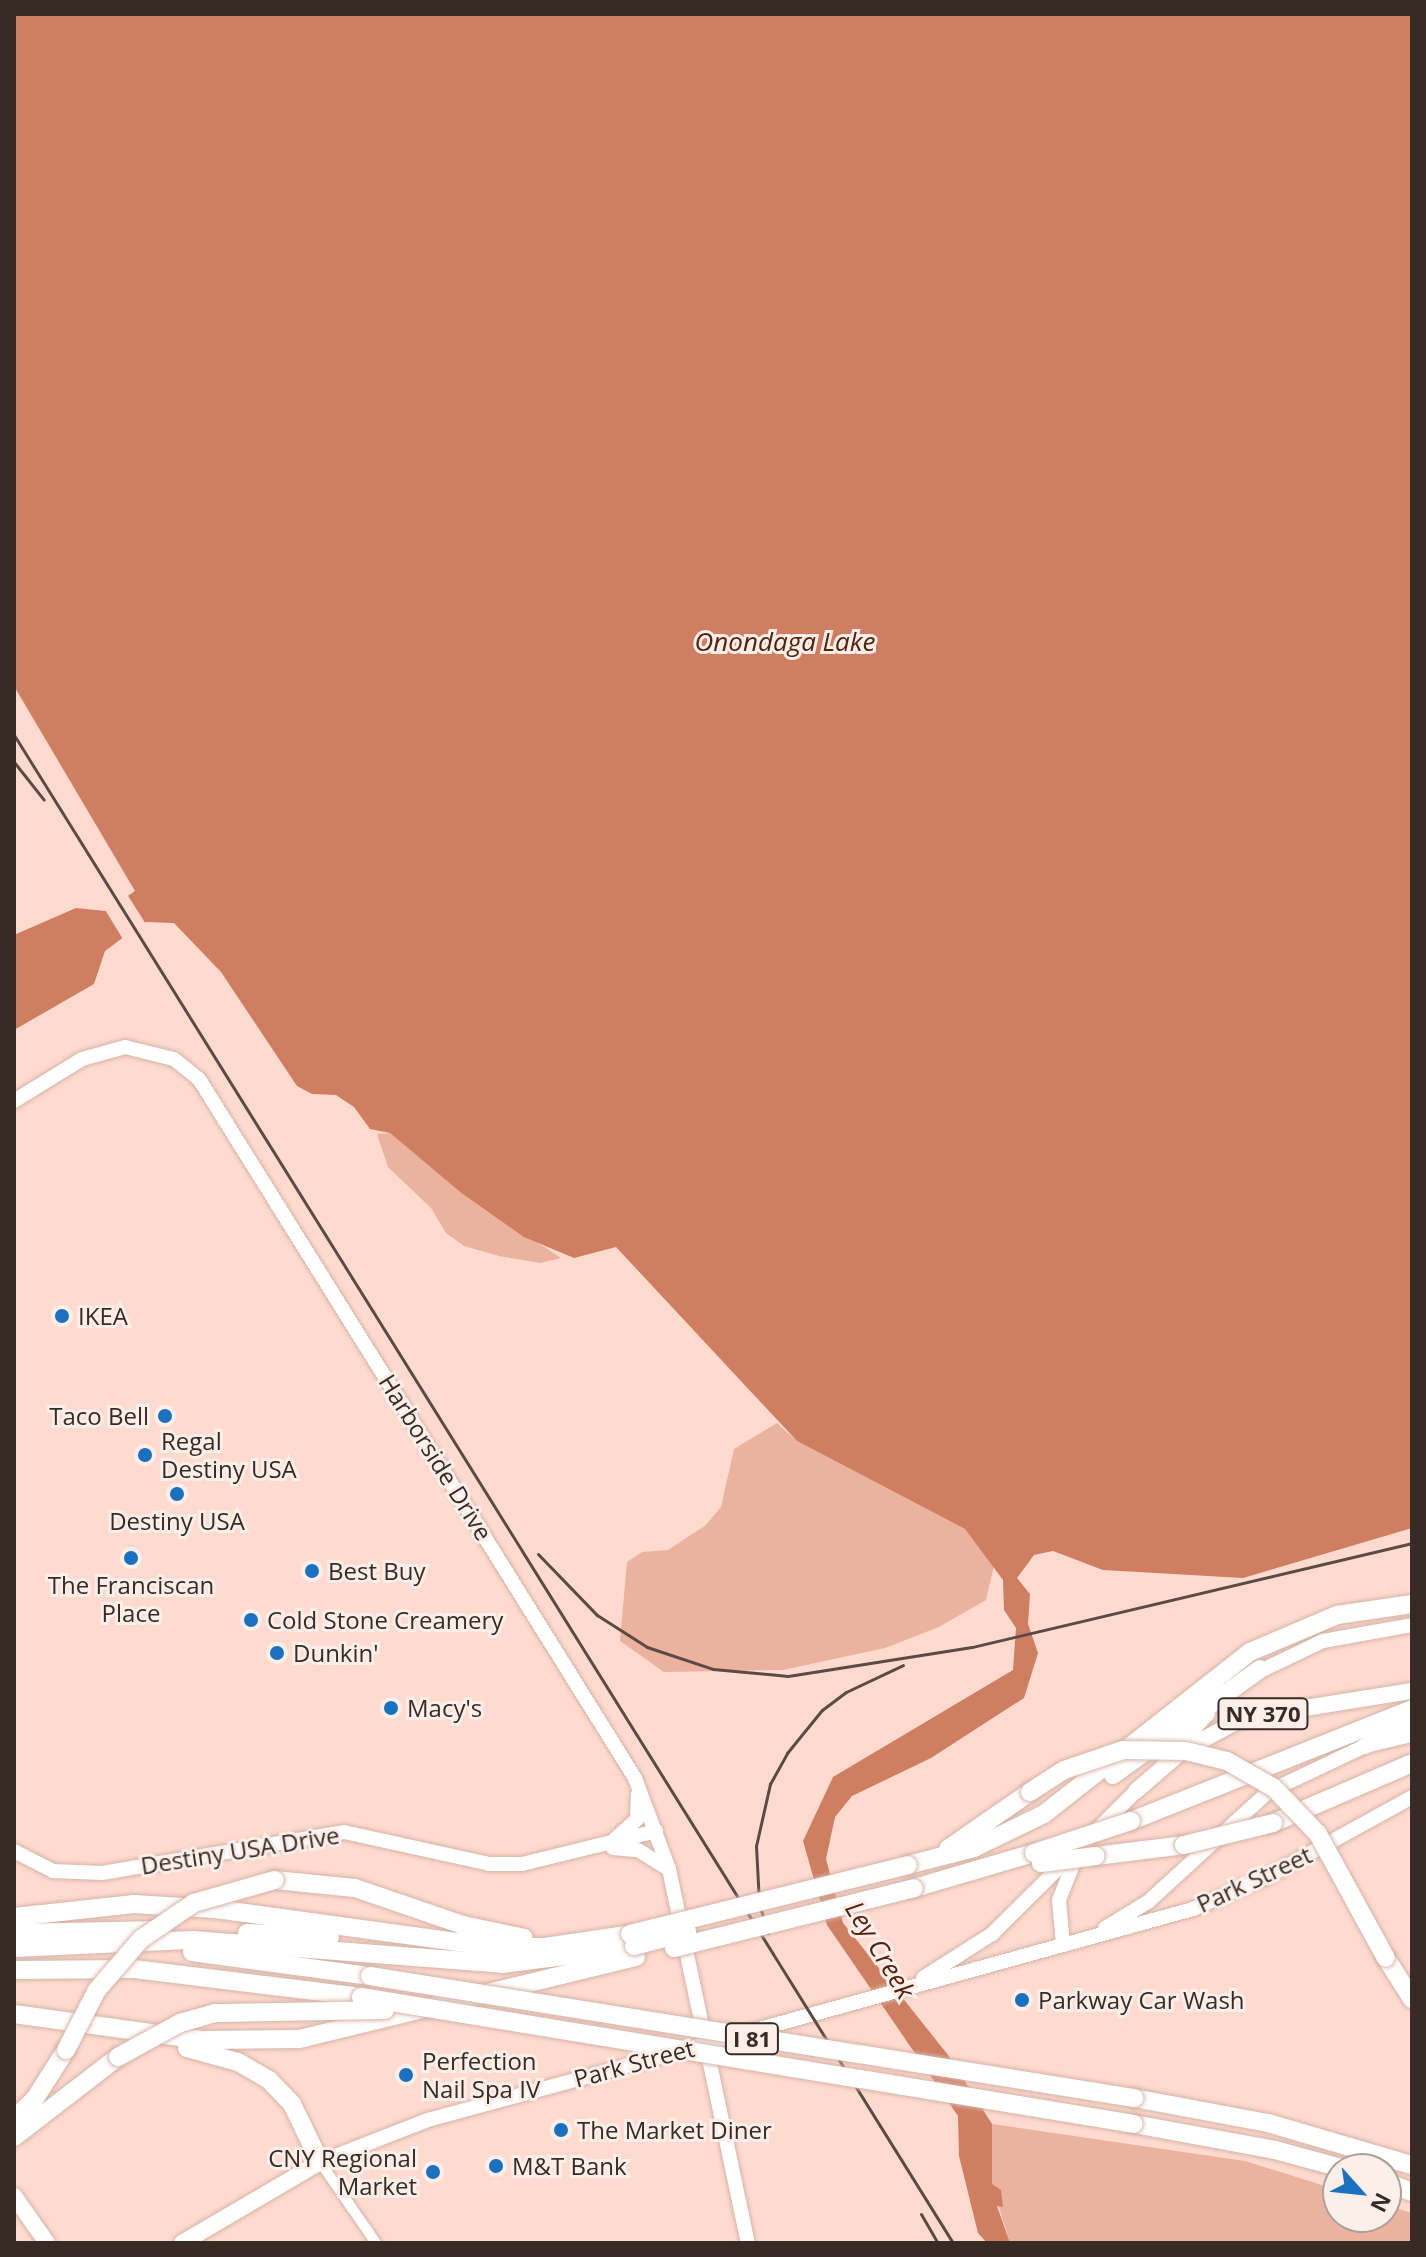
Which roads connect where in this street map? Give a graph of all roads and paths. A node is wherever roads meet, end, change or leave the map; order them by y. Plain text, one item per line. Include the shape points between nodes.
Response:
1 (14, 1101) edge
2 (1412, 1604) edge
3 (1412, 1625) edge
4 (1260, 1669) junction
5 (1412, 1691) edge
6 (1412, 1709) edge
7 (1412, 1722) edge
8 (1412, 1735) edge
9 (1365, 1746) junction
10 (1412, 1763) edge
11 (1412, 1777) edge
12 (635, 1778) junction
13 (1136, 1791) junction
14 (1412, 1797) edge
15 (1273, 1823) junction
16 (656, 1831) junction
17 (604, 1847) junction
18 (1090, 1850) junction
19 (14, 1851) edge
20 (1038, 1858) junction
21 (669, 1869) junction
22 (911, 1876) junction
23 (19, 1916) edge
24 (14, 1933) edge
25 (448, 1942) junction
26 (579, 1943) junction
27 (1063, 1945) junction
28 (49, 1946) junction
29 (633, 1946) junction
30 (14, 1948) edge
31 (14, 1970) edge
32 (903, 1990) junction
33 (1412, 1999) edge
34 (440, 2011) junction
35 (14, 2014) edge
36 (111, 2028) junction
37 (705, 2045) junction
38 (14, 2119) edge
39 (14, 2137) edge
40 (320, 2162) junction
41 (1322, 2163) edge
42 (1412, 2165) edge
43 (14, 2196) edge
44 (24, 2216) junction
45 (37, 2243) edge
46 (47, 2243) edge
47 (182, 2243) edge
48 (376, 2243) edge
49 (748, 2243) edge

1 - 12 street, Harborside Drive via 82,1059 125,1047 174,1059 199,1079
2 - 22 highway via 1337,1615 1250,1652 1044,1814
3 - 4 street via 1323,1641
4 - 13 street via 1209,1713
4 - 22 highway via 1057,1818 973,1859
5 - 13 main road, NY 370 via 1243,1718 1208,1734
6 - 20 highway, bridge
7 - 9 main road, NY 370
8 - 9 street
9 - 27 street, NY 370 via 1268,1792 1148,1902
10 - 15 highway
11 - 15 highway
12 - 16 street, Harborside Drive
12 - 17 street via 637,1819
13 - 18 street, NY 370
14 - 27 street, Park Street via 1210,1903
15 - 18 highway, bridge via 1184,1845
16 - 17 street, Destiny USA Drive
16 - 21 street, Harborside Drive
17 - 19 street, Destiny USA Drive via 545,1862 489,1864 344,1832 70,1874 32,1863
17 - 21 street via 638,1850
18 - 20 highway, bridge
18 - 27 street, NY 370 via 1061,1892
18 - 32 street, NY 370 via 969,1952
20 - 22 highway via 946,1879
21 - 37 street, Harborside Drive
22 - 29 highway, bridge
22 - 33 highway, bridge via 1064,1770 1123,1750 1175,1749 1227,1761 1274,1788 1318,1834
23 - 25 highway via 106,1904 167,1905
24 - 25 highway via 124,1929
25 - 26 highway via 494,1947
26 - 29 highway
26 - 38 highway, bridge via 502,1935 355,1888 275,1880 194,1903 141,1939 97,1990 34,2100
27 - 32 street, Park Street / NY 370
28 - 29 highway via 193,1940 502,1964
28 - 30 highway, I 81
28 - 42 highway, I 81, bridge via 173,1950 370,1976 1134,2098 1268,2123
29 - 36 highway via 299,2039 201,2040
31 - 34 highway, I 81, bridge via 134,1969
32 - 37 street, Park Street / NY 370
34 - 39 highway, bridge via 271,2008 215,2013 180,2023 118,2057
34 - 41 highway, I 81, bridge via 1134,2124
35 - 36 highway
36 - 40 highway via 255,2071 292,2104
37 - 40 street, Park Street / NY 370 via 428,2120
37 - 49 street, Harborside Drive
40 - 47 main road, Park Street / NY 370
40 - 48 street
43 - 44 main road
44 - 45 street
44 - 46 main road

